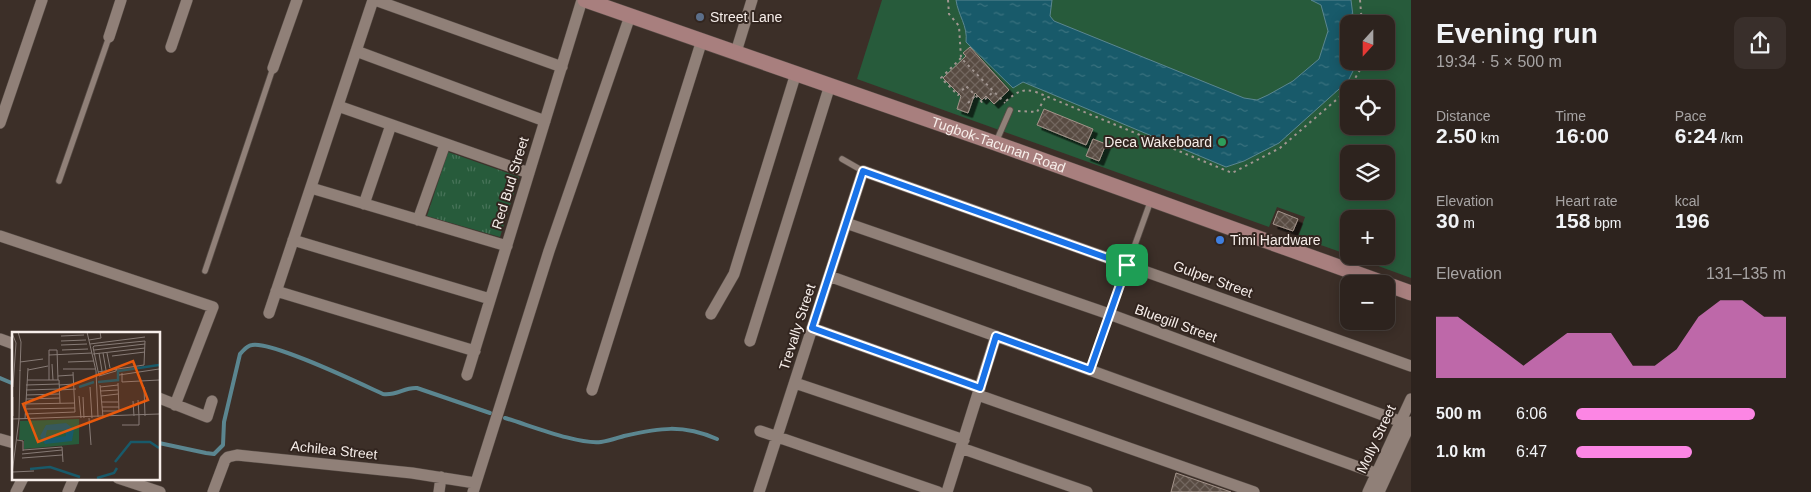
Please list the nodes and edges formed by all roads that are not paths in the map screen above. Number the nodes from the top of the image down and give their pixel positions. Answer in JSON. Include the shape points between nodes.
{"nodes":[{"id":1,"x":42,"y":0,"type":"edge"},
{"id":2,"x":121,"y":0,"type":"edge"},
{"id":3,"x":187,"y":0,"type":"edge"},
{"id":4,"x":297,"y":0,"type":"edge"},
{"id":5,"x":374,"y":0,"type":"edge"},
{"id":6,"x":583,"y":0,"type":"edge"},
{"id":7,"x":752,"y":0,"type":"edge"},
{"id":8,"x":630,"y":16,"type":"junction"},
{"id":9,"x":109,"y":37,"type":"joint"},
{"id":10,"x":702,"y":40,"type":"junction"},
{"id":11,"x":171,"y":47,"type":"dead end"},
{"id":12,"x":356,"y":51,"type":"junction"},
{"id":13,"x":736,"y":52,"type":"junction"},
{"id":14,"x":562,"y":67,"type":"junction"},
{"id":15,"x":273,"y":68,"type":"joint"},
{"id":16,"x":796,"y":74,"type":"junction"},
{"id":17,"x":830,"y":85,"type":"junction"},
{"id":18,"x":338,"y":106,"type":"junction"},
{"id":19,"x":1010,"y":110,"type":"road end"},
{"id":20,"x":545,"y":121,"type":"junction"},
{"id":21,"x":0,"y":123,"type":"edge"},
{"id":22,"x":391,"y":125,"type":"junction"},
{"id":23,"x":444,"y":144,"type":"junction"},
{"id":24,"x":995,"y":144,"type":"junction"},
{"id":25,"x":842,"y":159,"type":"dead end"},
{"id":26,"x":863,"y":171,"type":"junction"},
{"id":27,"x":529,"y":173,"type":"junction"},
{"id":28,"x":59,"y":181,"type":"dead end"},
{"id":29,"x":311,"y":188,"type":"junction"},
{"id":30,"x":1152,"y":199,"type":"junction"},
{"id":31,"x":364,"y":204,"type":"junction"},
{"id":32,"x":418,"y":220,"type":"junction"},
{"id":33,"x":846,"y":223,"type":"junction"},
{"id":34,"x":0,"y":236,"type":"edge"},
{"id":35,"x":293,"y":240,"type":"junction"},
{"id":36,"x":507,"y":246,"type":"junction"},
{"id":37,"x":1127,"y":265,"type":"junction"},
{"id":38,"x":205,"y":271,"type":"dead end"},
{"id":39,"x":829,"y":276,"type":"junction"},
{"id":40,"x":276,"y":291,"type":"junction"},
{"id":41,"x":1411,"y":293,"type":"edge"},
{"id":42,"x":490,"y":299,"type":"junction"},
{"id":43,"x":269,"y":313,"type":"dead end"},
{"id":44,"x":712,"y":314,"type":"dead end"},
{"id":45,"x":1109,"y":314,"type":"junction"},
{"id":46,"x":812,"y":328,"type":"junction"},
{"id":47,"x":996,"y":336,"type":"junction"},
{"id":48,"x":750,"y":341,"type":"dead end"},
{"id":49,"x":475,"y":351,"type":"junction"},
{"id":50,"x":1411,"y":366,"type":"edge"},
{"id":51,"x":1090,"y":370,"type":"junction"},
{"id":52,"x":467,"y":375,"type":"dead end"},
{"id":53,"x":795,"y":382,"type":"junction"},
{"id":54,"x":592,"y":390,"type":"dead end"},
{"id":55,"x":979,"y":392,"type":"junction"},
{"id":56,"x":160,"y":398,"type":"edge"},
{"id":57,"x":1411,"y":399,"type":"edge"},
{"id":58,"x":212,"y":401,"type":"dead end"},
{"id":59,"x":175,"y":405,"type":"junction"},
{"id":60,"x":1407,"y":423,"type":"edge"},
{"id":61,"x":760,"y":431,"type":"dead end"},
{"id":62,"x":777,"y":437,"type":"junction"},
{"id":63,"x":962,"y":444,"type":"junction"},
{"id":64,"x":1381,"y":474,"type":"junction"},
{"id":65,"x":441,"y":477,"type":"junction"},
{"id":66,"x":21,"y":480,"type":"edge"},
{"id":67,"x":73,"y":480,"type":"edge"},
{"id":68,"x":125,"y":480,"type":"edge"},
{"id":69,"x":474,"y":488,"type":"edge"},
{"id":70,"x":763,"y":491,"type":"edge"},
{"id":71,"x":16,"y":492,"type":"edge"},
{"id":72,"x":68,"y":492,"type":"edge"},
{"id":73,"x":160,"y":492,"type":"edge"},
{"id":74,"x":213,"y":492,"type":"edge"},
{"id":75,"x":439,"y":492,"type":"edge"},
{"id":76,"x":938,"y":492,"type":"edge"},
{"id":77,"x":947,"y":492,"type":"edge"},
{"id":78,"x":1087,"y":492,"type":"edge"},
{"id":79,"x":1254,"y":492,"type":"edge"},
{"id":80,"x":1368,"y":492,"type":"edge"},
{"id":81,"x":1379,"y":492,"type":"edge"}],
"edges":[{"from":1,"to":21,"type":"street"},
{"from":2,"to":9,"type":"street"},
{"from":3,"to":11,"type":"street"},
{"from":4,"to":15,"type":"street"},
{"from":5,"to":12,"type":"street"},
{"from":5,"to":14,"type":"street"},
{"from":6,"to":8,"type":"street","name":"Tugbok-Tacunan Road"},
{"from":6,"to":14,"type":"street","name":"Red Bud Street"},
{"from":7,"to":13,"type":"street"},
{"from":8,"to":10,"type":"street","name":"Tugbok-Tacunan Road"},
{"from":8,"to":69,"type":"street","via":[[549,251]]},
{"from":9,"to":28,"type":"lane"},
{"from":10,"to":13,"type":"street","name":"Tugbok-Tacunan Road"},
{"from":10,"to":54,"type":"street"},
{"from":12,"to":18,"type":"street"},
{"from":12,"to":20,"type":"street"},
{"from":13,"to":16,"type":"street","name":"Tugbok-Tacunan Road"},
{"from":14,"to":20,"type":"street","name":"Red Bud Street"},
{"from":15,"to":38,"type":"lane"},
{"from":16,"to":17,"type":"street","name":"Tugbok-Tacunan Road"},
{"from":16,"to":44,"type":"street","via":[[734,274]]},
{"from":17,"to":24,"type":"street","name":"Tugbok-Tacunan Road"},
{"from":17,"to":48,"type":"street"},
{"from":18,"to":22,"type":"street"},
{"from":18,"to":29,"type":"street"},
{"from":19,"to":24,"type":"lane"},
{"from":20,"to":27,"type":"street","name":"Red Bud Street"},
{"from":22,"to":23,"type":"street"},
{"from":22,"to":31,"type":"street"},
{"from":23,"to":27,"type":"street"},
{"from":23,"to":32,"type":"street"},
{"from":24,"to":30,"type":"street","name":"Tugbok-Tacunan Road"},
{"from":25,"to":26,"type":"lane"},
{"from":26,"to":33,"type":"street","name":"Trevally Street"},
{"from":26,"to":37,"type":"street","name":"Gulper Street"},
{"from":27,"to":36,"type":"street","name":"Red Bud Street"},
{"from":29,"to":31,"type":"street"},
{"from":29,"to":35,"type":"street"},
{"from":30,"to":37,"type":"lane"},
{"from":30,"to":41,"type":"street","name":"Tugbok-Tacunan Road"},
{"from":31,"to":32,"type":"street"},
{"from":32,"to":36,"type":"street"},
{"from":33,"to":39,"type":"street","name":"Trevally Street"},
{"from":33,"to":45,"type":"street","name":"Bluegill Street"},
{"from":34,"to":59,"type":"street","via":[[212,307]]},
{"from":35,"to":40,"type":"street"},
{"from":35,"to":42,"type":"street"},
{"from":36,"to":42,"type":"street","name":"Red Bud Street"},
{"from":37,"to":45,"type":"lane"},
{"from":37,"to":50,"type":"street","name":"Gulper Street"},
{"from":39,"to":46,"type":"street","name":"Trevally Street"},
{"from":39,"to":47,"type":"street"},
{"from":40,"to":43,"type":"street"},
{"from":40,"to":49,"type":"street"},
{"from":42,"to":49,"type":"street","name":"Red Bud Street"},
{"from":45,"to":51,"type":"lane"},
{"from":45,"to":60,"type":"street","name":"Bluegill Street"},
{"from":46,"to":53,"type":"street","name":"Trevally Street"},
{"from":46,"to":55,"type":"street"},
{"from":47,"to":51,"type":"street"},
{"from":47,"to":55,"type":"street"},
{"from":49,"to":52,"type":"street","name":"Red Bud Street"},
{"from":51,"to":64,"type":"street"},
{"from":53,"to":62,"type":"street","name":"Trevally Street"},
{"from":53,"to":63,"type":"street"},
{"from":55,"to":63,"type":"street"},
{"from":55,"to":79,"type":"street"},
{"from":56,"to":59,"type":"street"},
{"from":57,"to":60,"type":"street","name":"Molly Street"},
{"from":58,"to":59,"type":"street","via":[[207,416]]},
{"from":60,"to":64,"type":"street","name":"Molly Street"},
{"from":61,"to":62,"type":"street"},
{"from":62,"to":70,"type":"street","name":"Trevally Street"},
{"from":62,"to":76,"type":"street"},
{"from":63,"to":77,"type":"street"},
{"from":63,"to":78,"type":"street"},
{"from":64,"to":80,"type":"street","name":"Molly Street"},
{"from":64,"to":81,"type":"street","name":"Molly Street"},
{"from":65,"to":69,"type":"street","name":"Achilea Street"},
{"from":65,"to":74,"type":"street","name":"Achilea Street","via":[[232,456],[225,460]]},
{"from":65,"to":75,"type":"street"},
{"from":66,"to":71,"type":"street"},
{"from":67,"to":72,"type":"street"},
{"from":68,"to":73,"type":"street"}]}
